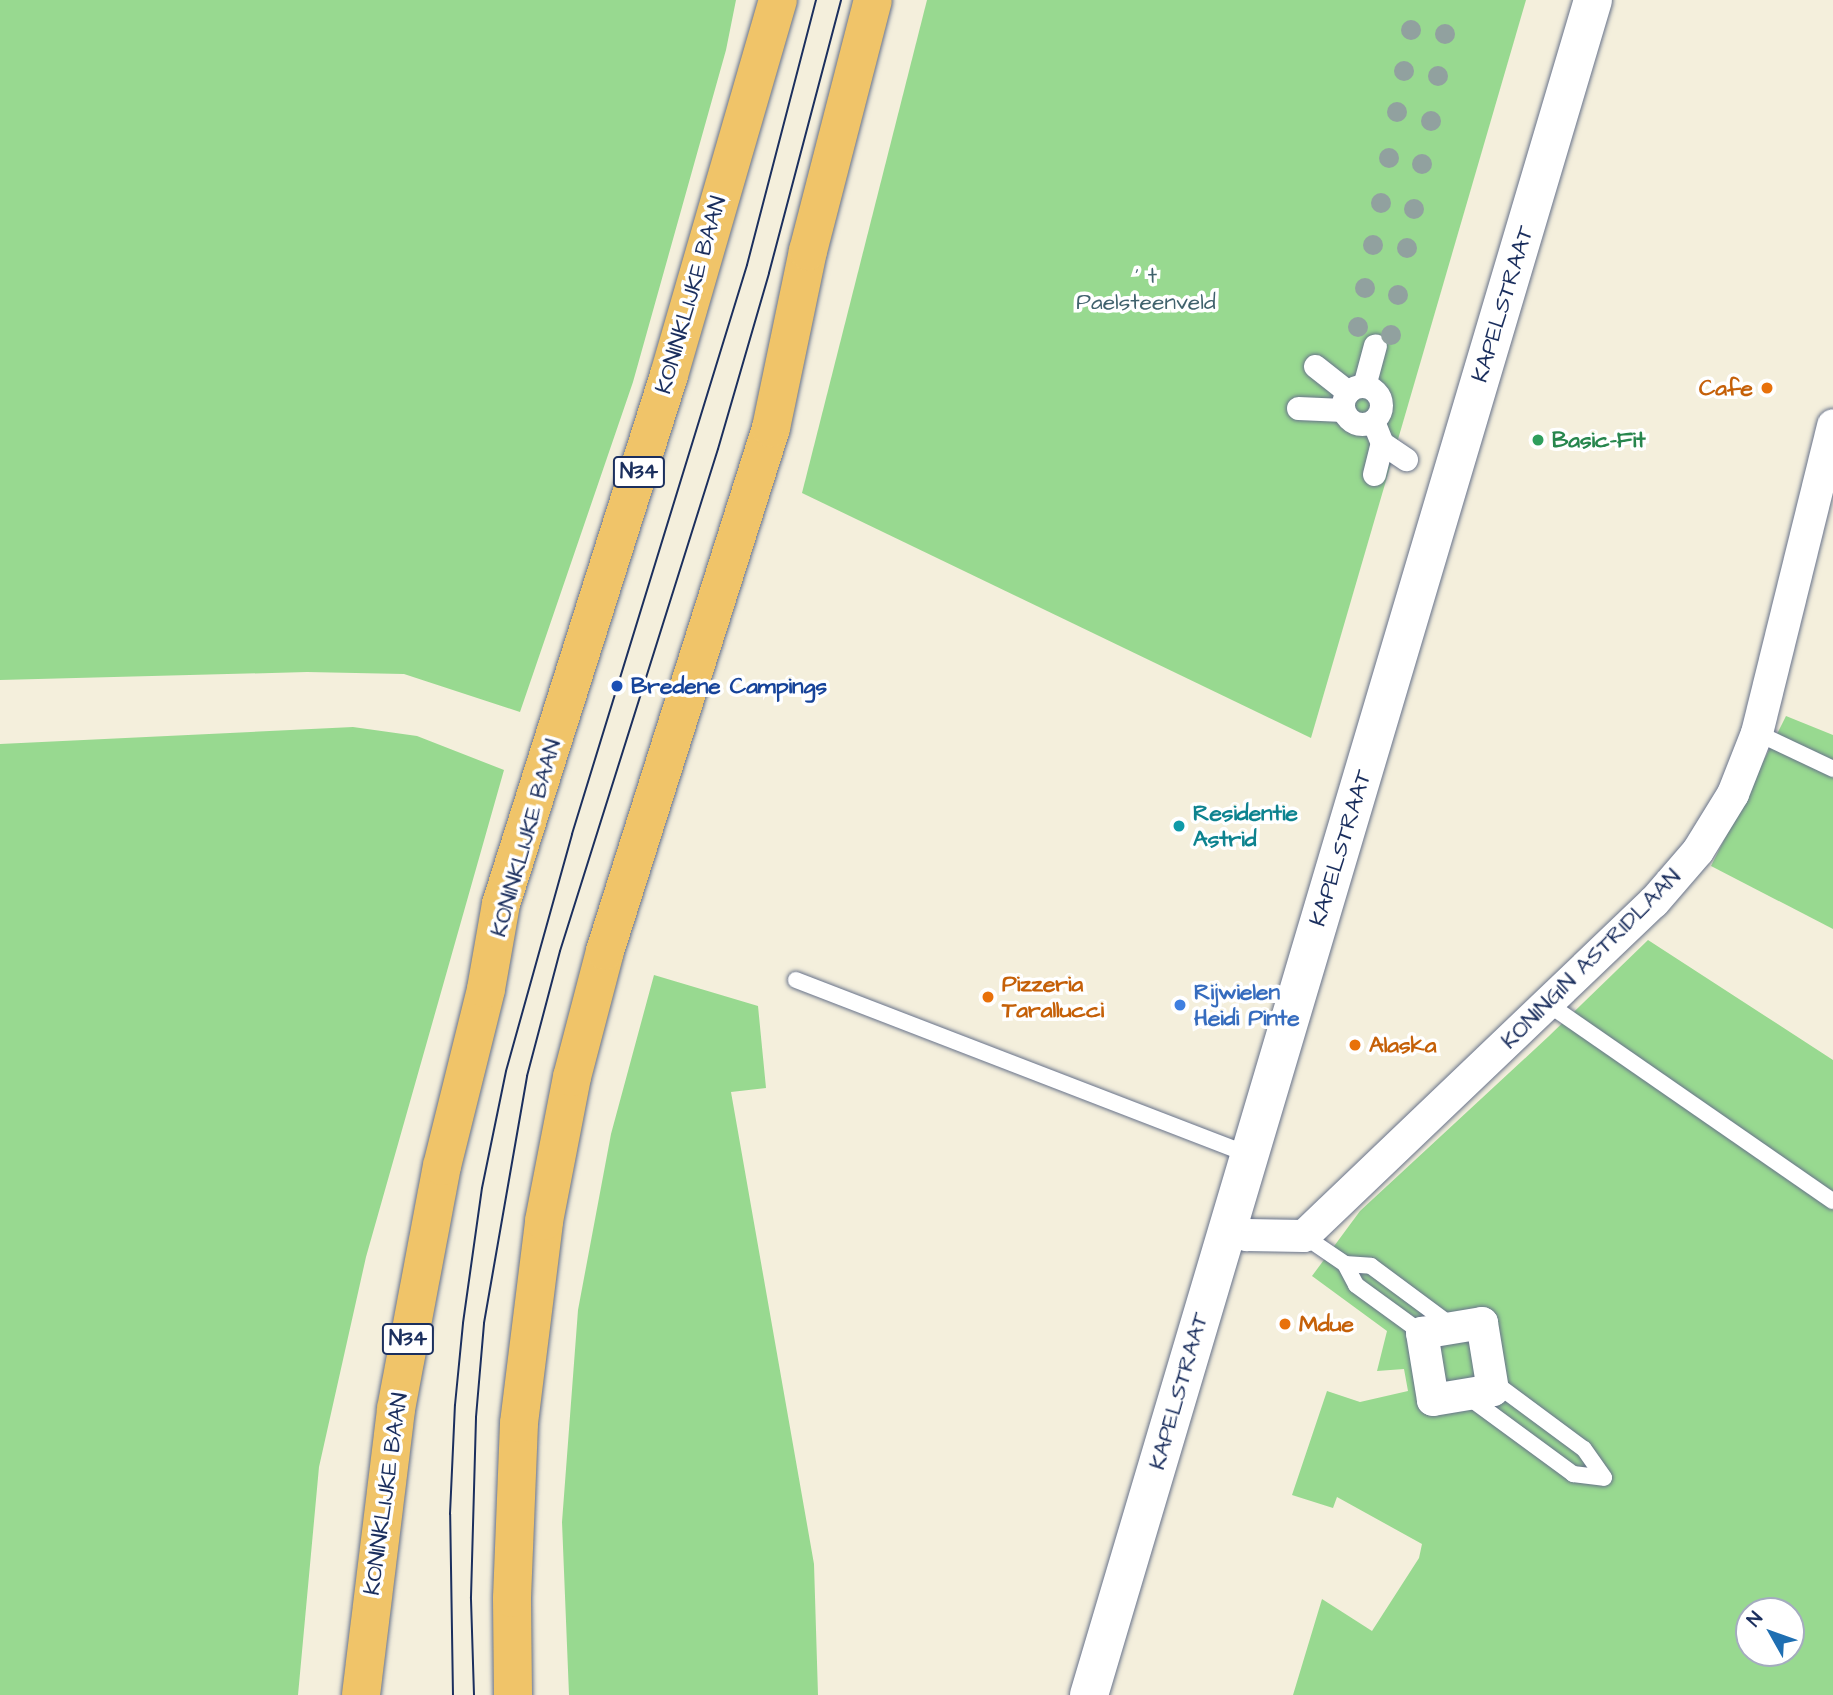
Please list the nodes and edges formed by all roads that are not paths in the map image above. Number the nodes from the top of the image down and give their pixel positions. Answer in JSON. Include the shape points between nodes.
{"nodes":[{"id":1,"x":778,"y":0,"type":"edge"},
{"id":2,"x":873,"y":0,"type":"edge"},
{"id":3,"x":1593,"y":0,"type":"edge"},
{"id":4,"x":1375,"y":345,"type":"dead end"},
{"id":5,"x":1315,"y":366,"type":"dead end"},
{"id":6,"x":1352,"y":396,"type":"junction"},
{"id":7,"x":1298,"y":408,"type":"dead end"},
{"id":8,"x":1373,"y":421,"type":"junction"},
{"id":9,"x":1833,"y":425,"type":"edge"},
{"id":10,"x":1382,"y":443,"type":"junction"},
{"id":11,"x":1406,"y":459,"type":"dead end"},
{"id":12,"x":1374,"y":474,"type":"dead end"},
{"id":13,"x":1757,"y":733,"type":"junction"},
{"id":14,"x":1833,"y":769,"type":"edge"},
{"id":15,"x":796,"y":980,"type":"dead end"},
{"id":16,"x":1548,"y":1004,"type":"junction"},
{"id":17,"x":1249,"y":1155,"type":"junction"},
{"id":18,"x":1833,"y":1201,"type":"edge"},
{"id":19,"x":1228,"y":1229,"type":"junction"},
{"id":20,"x":1304,"y":1236,"type":"junction"},
{"id":21,"x":1345,"y":1264,"type":"junction"},
{"id":22,"x":1455,"y":1328,"type":"junction"},
{"id":23,"x":1422,"y":1333,"type":"junction"},
{"id":24,"x":1478,"y":1388,"type":"junction"},
{"id":25,"x":361,"y":1695,"type":"edge"},
{"id":26,"x":513,"y":1695,"type":"edge"},
{"id":27,"x":1089,"y":1695,"type":"edge"}],
"edges":[{"from":1,"to":25,"type":"main road","name":"KONINKLIJKE BAAN","number":"N34","via":[[669,374],[501,904],[486,989],[442,1166],[401,1382]]},
{"from":2,"to":26,"type":"main road","via":[[808,251],[771,428],[605,951],[569,1091],[544,1221],[519,1423]]},
{"from":3,"to":17,"type":"street","name":"KAPELSTRAAT"},
{"from":4,"to":6,"type":"street"},
{"from":5,"to":6,"type":"street"},
{"from":6,"to":7,"type":"street"},
{"from":6,"to":8,"type":"street","via":[[1355,423]]},
{"from":6,"to":8,"type":"street","via":[[1373,390],[1381,405]]},
{"from":8,"to":10,"type":"street"},
{"from":9,"to":13,"type":"street","name":"KONINGIN ASTRIDLAAN"},
{"from":10,"to":11,"type":"street"},
{"from":10,"to":12,"type":"street"},
{"from":13,"to":14,"type":"lane"},
{"from":13,"to":16,"type":"street","name":"KONINGIN ASTRIDLAAN","via":[[1733,794],[1698,851],[1654,902]]},
{"from":15,"to":17,"type":"lane"},
{"from":16,"to":18,"type":"lane"},
{"from":16,"to":20,"type":"street","name":"KONINGIN ASTRIDLAAN"},
{"from":17,"to":19,"type":"street","name":"KAPELSTRAAT"},
{"from":19,"to":20,"type":"street","via":[[1247,1235]]},
{"from":19,"to":27,"type":"street","name":"KAPELSTRAAT"},
{"from":20,"to":21,"type":"lane"},
{"from":21,"to":22,"type":"lane","via":[[1371,1266]]},
{"from":21,"to":23,"type":"lane","via":[[1356,1285]]},
{"from":22,"to":23,"type":"street"},
{"from":22,"to":24,"type":"street","via":[[1482,1324]]},
{"from":23,"to":24,"type":"street","via":[[1433,1400]]},
{"from":24,"to":24,"type":"lane","via":[[1573,1474],[1604,1478],[1584,1449]]}]}
